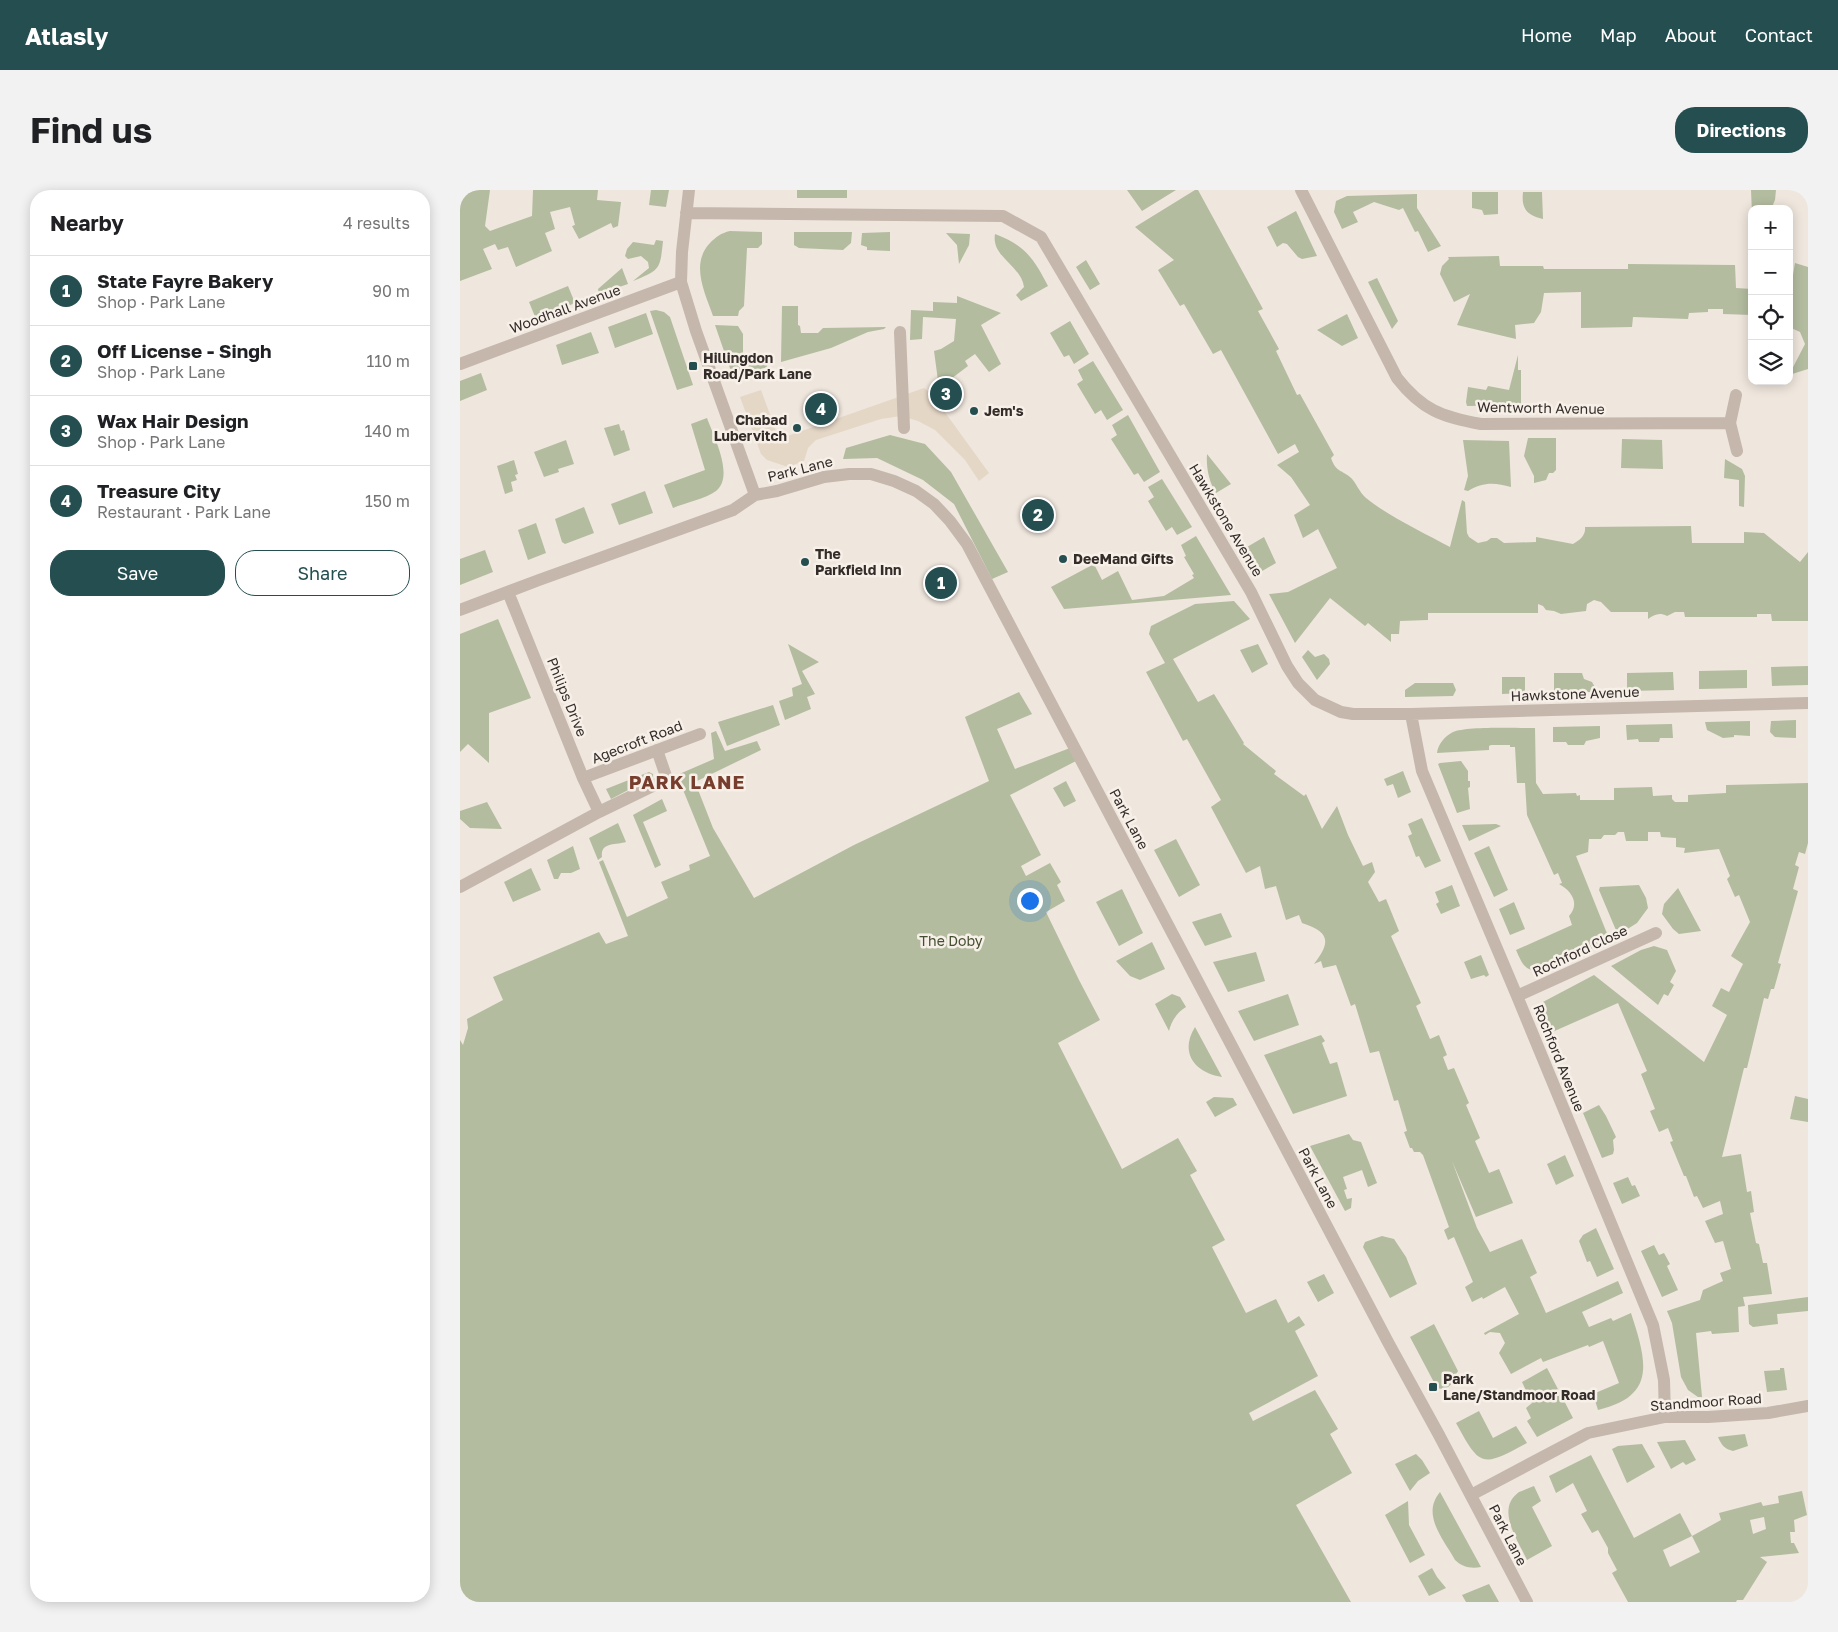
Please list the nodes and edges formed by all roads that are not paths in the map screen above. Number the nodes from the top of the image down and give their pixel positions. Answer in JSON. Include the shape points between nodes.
{"nodes":[{"id":1,"x":689,"y":190,"type":"edge"},
{"id":2,"x":1302,"y":190,"type":"edge"},
{"id":3,"x":686,"y":213,"type":"junction"},
{"id":4,"x":681,"y":282,"type":"junction"},
{"id":5,"x":900,"y":332,"type":"dead end"},
{"id":6,"x":460,"y":364,"type":"edge"},
{"id":7,"x":1736,"y":395,"type":"dead end"},
{"id":8,"x":1730,"y":423,"type":"junction"},
{"id":9,"x":904,"y":428,"type":"dead end"},
{"id":10,"x":1737,"y":451,"type":"dead end"},
{"id":11,"x":755,"y":495,"type":"junction"},
{"id":12,"x":508,"y":592,"type":"junction"},
{"id":13,"x":460,"y":610,"type":"edge"},
{"id":14,"x":1808,"y":702,"type":"edge"},
{"id":15,"x":1411,"y":714,"type":"junction"},
{"id":16,"x":700,"y":734,"type":"dead end"},
{"id":17,"x":657,"y":750,"type":"junction"},
{"id":18,"x":583,"y":778,"type":"junction"},
{"id":19,"x":599,"y":812,"type":"junction"},
{"id":20,"x":460,"y":888,"type":"edge"},
{"id":21,"x":1656,"y":933,"type":"dead end"},
{"id":22,"x":1517,"y":996,"type":"junction"},
{"id":23,"x":1808,"y":1406,"type":"edge"},
{"id":24,"x":1665,"y":1417,"type":"junction"},
{"id":25,"x":1471,"y":1495,"type":"junction"},
{"id":26,"x":1526,"y":1602,"type":"edge"}],
"edges":[{"from":1,"to":3,"type":"street"},
{"from":2,"to":8,"type":"street","name":"Wentworth Avenue","via":[[1397,378],[1412,395],[1444,416],[1481,424]]},
{"from":3,"to":4,"type":"street"},
{"from":3,"to":15,"type":"street","name":"Hawkstone Avenue","via":[[1003,216],[1041,237],[1251,592],[1298,683],[1315,700],[1341,712]]},
{"from":4,"to":6,"type":"street","name":"Woodhall Avenue"},
{"from":4,"to":11,"type":"street"},
{"from":5,"to":9,"type":"street"},
{"from":7,"to":8,"type":"street"},
{"from":8,"to":10,"type":"street"},
{"from":11,"to":12,"type":"street","name":"Park Lane","via":[[733,510]]},
{"from":11,"to":25,"type":"street","name":"Park Lane","via":[[824,477],[871,474],[916,491],[934,504],[956,528]]},
{"from":12,"to":13,"type":"street","name":"Park Lane"},
{"from":12,"to":18,"type":"street","name":"Philips Drive"},
{"from":14,"to":15,"type":"street","name":"Hawkstone Avenue"},
{"from":15,"to":22,"type":"street","name":"Rochford Avenue","via":[[1422,771]]},
{"from":16,"to":17,"type":"street","name":"Agecroft Road"},
{"from":17,"to":18,"type":"street","name":"Agecroft Road"},
{"from":17,"to":19,"type":"street","via":[[667,779]]},
{"from":18,"to":19,"type":"street","name":"Philips Drive"},
{"from":19,"to":20,"type":"street"},
{"from":21,"to":22,"type":"street","name":"Rochford Close"},
{"from":22,"to":24,"type":"street","name":"Rochford Avenue","via":[[1653,1325],[1664,1380]]},
{"from":23,"to":24,"type":"street","name":"Standmoor Road","via":[[1768,1413]]},
{"from":24,"to":25,"type":"street","name":"Standmoor Road","via":[[1588,1433]]},
{"from":25,"to":26,"type":"street","name":"Park Lane"}]}
